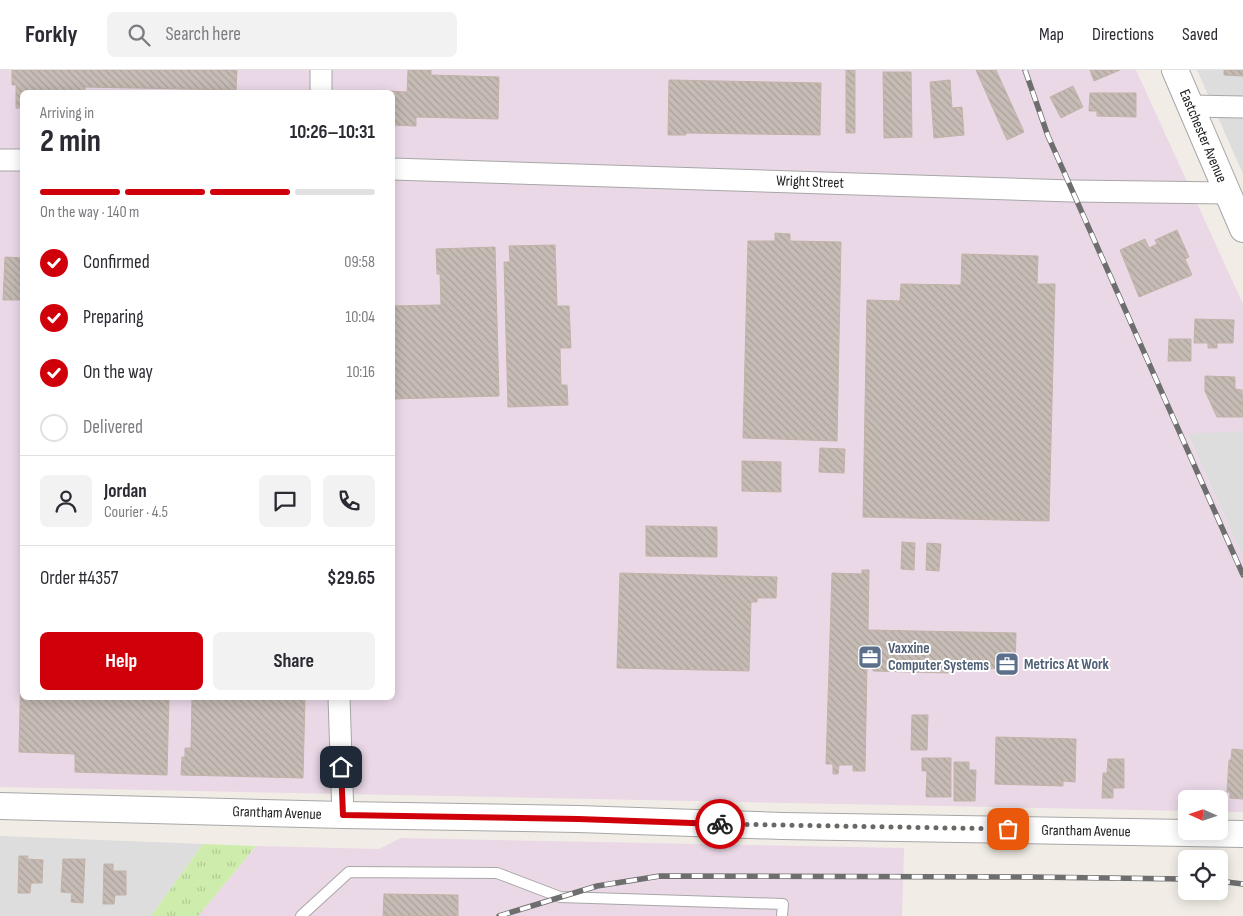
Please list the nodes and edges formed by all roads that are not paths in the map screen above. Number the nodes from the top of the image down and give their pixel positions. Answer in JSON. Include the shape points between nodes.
{"nodes":[{"id":1,"x":321,"y":70,"type":"edge"},
{"id":2,"x":1175,"y":70,"type":"edge"},
{"id":3,"x":321,"y":90,"type":"edge"},
{"id":4,"x":1191,"y":106,"type":"junction"},
{"id":5,"x":1243,"y":107,"type":"edge"},
{"id":6,"x":0,"y":160,"type":"edge"},
{"id":7,"x":20,"y":160,"type":"edge"},
{"id":8,"x":395,"y":169,"type":"edge"},
{"id":9,"x":1227,"y":193,"type":"junction"},
{"id":10,"x":1243,"y":229,"type":"edge"},
{"id":11,"x":339,"y":700,"type":"edge"},
{"id":12,"x":0,"y":806,"type":"edge"},
{"id":13,"x":343,"y":815,"type":"junction"},
{"id":14,"x":1243,"y":834,"type":"edge"},
{"id":15,"x":301,"y":916,"type":"edge"},
{"id":16,"x":782,"y":916,"type":"edge"}],
"edges":[{"from":1,"to":3,"type":"street"},
{"from":2,"to":4,"type":"street","name":"Eastchester Avenue"},
{"from":4,"to":5,"type":"street"},
{"from":4,"to":9,"type":"street","name":"Eastchester Avenue"},
{"from":6,"to":7,"type":"street"},
{"from":8,"to":9,"type":"street","name":"Wright Street"},
{"from":9,"to":10,"type":"street","name":"Eastchester Avenue"},
{"from":11,"to":13,"type":"street"},
{"from":12,"to":13,"type":"street","name":"Grantham Avenue"},
{"from":13,"to":14,"type":"street","name":"Grantham Avenue"},
{"from":15,"to":16,"type":"lane","via":[[349,872],[497,873],[560,897],[783,904]]}]}
